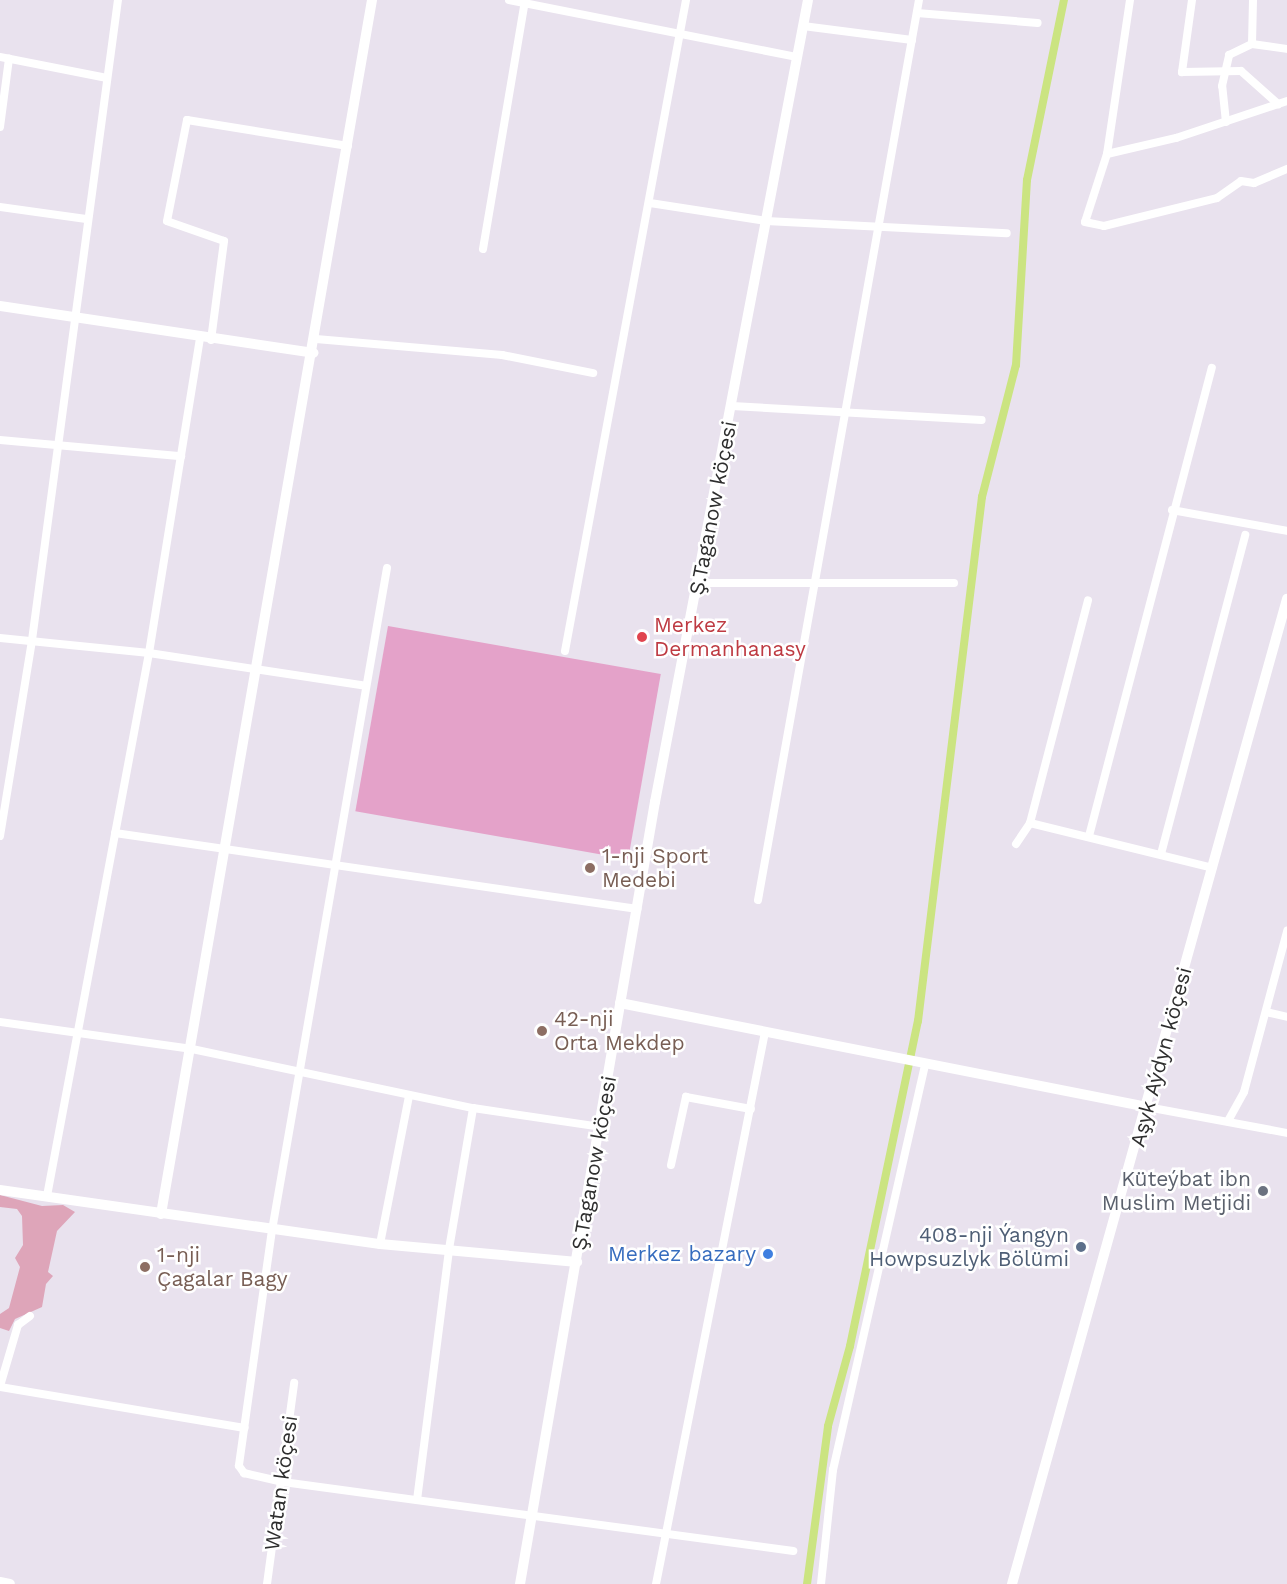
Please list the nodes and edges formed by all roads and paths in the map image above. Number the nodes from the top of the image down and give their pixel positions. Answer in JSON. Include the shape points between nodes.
{"nodes":[{"id":1,"x":118,"y":0,"type":"edge"},
{"id":2,"x":372,"y":0,"type":"edge"},
{"id":3,"x":509,"y":0,"type":"edge"},
{"id":4,"x":686,"y":0,"type":"edge"},
{"id":5,"x":808,"y":0,"type":"edge"},
{"id":6,"x":919,"y":0,"type":"edge"},
{"id":7,"x":1130,"y":0,"type":"edge"},
{"id":8,"x":1192,"y":0,"type":"edge"},
{"id":9,"x":1253,"y":0,"type":"edge"},
{"id":10,"x":525,"y":1,"type":"edge"},
{"id":11,"x":917,"y":13,"type":"junction"},
{"id":12,"x":1038,"y":22,"type":"dead end"},
{"id":13,"x":803,"y":26,"type":"junction"},
{"id":14,"x":679,"y":32,"type":"junction"},
{"id":15,"x":912,"y":40,"type":"junction"},
{"id":16,"x":1252,"y":44,"type":"junction"},
{"id":17,"x":1287,"y":49,"type":"edge"},
{"id":18,"x":797,"y":57,"type":"junction"},
{"id":19,"x":4,"y":58,"type":"edge"},
{"id":20,"x":1224,"y":70,"type":"junction"},
{"id":21,"x":107,"y":78,"type":"junction"},
{"id":22,"x":1287,"y":101,"type":"edge"},
{"id":23,"x":1278,"y":104,"type":"junction"},
{"id":24,"x":1226,"y":122,"type":"junction"},
{"id":25,"x":0,"y":127,"type":"edge"},
{"id":26,"x":348,"y":146,"type":"junction"},
{"id":27,"x":1107,"y":154,"type":"junction"},
{"id":28,"x":1287,"y":169,"type":"edge"},
{"id":29,"x":650,"y":203,"type":"junction"},
{"id":30,"x":0,"y":207,"type":"edge"},
{"id":31,"x":86,"y":219,"type":"junction"},
{"id":32,"x":766,"y":221,"type":"junction"},
{"id":33,"x":880,"y":227,"type":"junction"},
{"id":34,"x":1007,"y":233,"type":"dead end"},
{"id":35,"x":483,"y":249,"type":"dead end"},
{"id":36,"x":0,"y":306,"type":"edge"},
{"id":37,"x":72,"y":317,"type":"junction"},
{"id":38,"x":206,"y":339,"type":"junction"},
{"id":39,"x":316,"y":339,"type":"junction"},
{"id":40,"x":314,"y":353,"type":"junction"},
{"id":41,"x":1212,"y":368,"type":"dead end"},
{"id":42,"x":593,"y":373,"type":"dead end"},
{"id":43,"x":732,"y":406,"type":"junction"},
{"id":44,"x":846,"y":413,"type":"junction"},
{"id":45,"x":982,"y":420,"type":"dead end"},
{"id":46,"x":0,"y":440,"type":"edge"},
{"id":47,"x":55,"y":446,"type":"junction"},
{"id":48,"x":181,"y":456,"type":"junction"},
{"id":49,"x":1173,"y":510,"type":"junction"},
{"id":50,"x":1287,"y":531,"type":"edge"},
{"id":51,"x":1245,"y":536,"type":"dead end"},
{"id":52,"x":387,"y":568,"type":"dead end"},
{"id":53,"x":814,"y":581,"type":"junction"},
{"id":54,"x":698,"y":583,"type":"junction"},
{"id":55,"x":954,"y":583,"type":"dead end"},
{"id":56,"x":1287,"y":599,"type":"edge"},
{"id":57,"x":1088,"y":600,"type":"dead end"},
{"id":58,"x":0,"y":638,"type":"edge"},
{"id":59,"x":32,"y":640,"type":"junction"},
{"id":60,"x":565,"y":651,"type":"dead end"},
{"id":61,"x":149,"y":653,"type":"junction"},
{"id":62,"x":259,"y":669,"type":"junction"},
{"id":63,"x":366,"y":686,"type":"junction"},
{"id":64,"x":2,"y":811,"type":"edge"},
{"id":65,"x":1030,"y":824,"type":"junction"},
{"id":66,"x":115,"y":833,"type":"junction"},
{"id":67,"x":0,"y":836,"type":"edge"},
{"id":68,"x":1089,"y":836,"type":"junction"},
{"id":69,"x":1016,"y":844,"type":"dead end"},
{"id":70,"x":227,"y":852,"type":"junction"},
{"id":71,"x":1161,"y":854,"type":"junction"},
{"id":72,"x":337,"y":867,"type":"junction"},
{"id":73,"x":1213,"y":868,"type":"junction"},
{"id":74,"x":758,"y":900,"type":"dead end"},
{"id":75,"x":637,"y":909,"type":"junction"},
{"id":76,"x":1287,"y":931,"type":"edge"},
{"id":77,"x":620,"y":1003,"type":"junction"},
{"id":78,"x":1266,"y":1012,"type":"junction"},
{"id":79,"x":1287,"y":1017,"type":"edge"},
{"id":80,"x":0,"y":1022,"type":"edge"},
{"id":81,"x":79,"y":1032,"type":"junction"},
{"id":82,"x":765,"y":1032,"type":"junction"},
{"id":83,"x":192,"y":1049,"type":"junction"},
{"id":84,"x":924,"y":1065,"type":"junction"},
{"id":85,"x":301,"y":1071,"type":"junction"},
{"id":86,"x":408,"y":1096,"type":"junction"},
{"id":87,"x":1147,"y":1107,"type":"junction"},
{"id":88,"x":473,"y":1108,"type":"junction"},
{"id":89,"x":751,"y":1109,"type":"junction"},
{"id":90,"x":1228,"y":1121,"type":"junction"},
{"id":91,"x":601,"y":1127,"type":"junction"},
{"id":92,"x":1287,"y":1133,"type":"edge"},
{"id":93,"x":671,"y":1165,"type":"dead end"},
{"id":94,"x":0,"y":1190,"type":"edge"},
{"id":95,"x":47,"y":1196,"type":"junction"},
{"id":96,"x":161,"y":1214,"type":"junction"},
{"id":97,"x":272,"y":1230,"type":"junction"},
{"id":98,"x":380,"y":1244,"type":"junction"},
{"id":99,"x":449,"y":1249,"type":"junction"},
{"id":100,"x":577,"y":1262,"type":"junction"},
{"id":101,"x":30,"y":1316,"type":"dead end"},
{"id":102,"x":294,"y":1383,"type":"dead end"},
{"id":103,"x":0,"y":1387,"type":"edge"},
{"id":104,"x":245,"y":1428,"type":"junction"},
{"id":105,"x":284,"y":1482,"type":"junction"},
{"id":106,"x":417,"y":1500,"type":"junction"},
{"id":107,"x":530,"y":1517,"type":"junction"},
{"id":108,"x":665,"y":1534,"type":"junction"},
{"id":109,"x":793,"y":1551,"type":"dead end"},
{"id":110,"x":0,"y":1582,"type":"edge"},
{"id":111,"x":10,"y":1584,"type":"edge"},
{"id":112,"x":267,"y":1584,"type":"edge"},
{"id":113,"x":520,"y":1584,"type":"edge"},
{"id":114,"x":656,"y":1584,"type":"edge"},
{"id":115,"x":821,"y":1584,"type":"edge"},
{"id":116,"x":1012,"y":1584,"type":"edge"}],
"edges":[{"from":1,"to":21,"type":"street"},
{"from":2,"to":26,"type":"street"},
{"from":3,"to":10,"type":"street"},
{"from":4,"to":14,"type":"street"},
{"from":5,"to":13,"type":"street","name":"Ş.Taganow köçesi"},
{"from":6,"to":11,"type":"street"},
{"from":7,"to":27,"type":"street"},
{"from":8,"to":20,"type":"street","via":[[1182,72]]},
{"from":9,"to":16,"type":"street"},
{"from":10,"to":14,"type":"street"},
{"from":10,"to":35,"type":"street"},
{"from":11,"to":12,"type":"street"},
{"from":11,"to":15,"type":"street"},
{"from":13,"to":15,"type":"street"},
{"from":13,"to":18,"type":"street","name":"Ş.Taganow köçesi"},
{"from":14,"to":18,"type":"street"},
{"from":14,"to":29,"type":"street"},
{"from":15,"to":33,"type":"street"},
{"from":16,"to":17,"type":"street"},
{"from":16,"to":20,"type":"street","via":[[1229,55]]},
{"from":18,"to":32,"type":"street","name":"Ş.Taganow köçesi"},
{"from":19,"to":21,"type":"street"},
{"from":19,"to":25,"type":"street"},
{"from":20,"to":23,"type":"street","via":[[1252,76]]},
{"from":20,"to":24,"type":"street"},
{"from":21,"to":31,"type":"street"},
{"from":22,"to":23,"type":"street"},
{"from":23,"to":24,"type":"street"},
{"from":24,"to":27,"type":"street"},
{"from":26,"to":38,"type":"street","via":[[188,120],[167,221],[171,227],[224,241]]},
{"from":26,"to":39,"type":"street"},
{"from":27,"to":28,"type":"street","via":[[1084,218],[1090,226],[1217,198],[1241,181],[1254,183]]},
{"from":29,"to":32,"type":"street"},
{"from":29,"to":60,"type":"street"},
{"from":30,"to":31,"type":"street"},
{"from":31,"to":37,"type":"street"},
{"from":32,"to":33,"type":"street"},
{"from":32,"to":43,"type":"street","name":"Ş.Taganow köçesi"},
{"from":33,"to":34,"type":"street"},
{"from":33,"to":44,"type":"street"},
{"from":36,"to":37,"type":"street"},
{"from":37,"to":38,"type":"street"},
{"from":37,"to":47,"type":"street"},
{"from":38,"to":40,"type":"street"},
{"from":38,"to":48,"type":"street"},
{"from":39,"to":40,"type":"street"},
{"from":39,"to":42,"type":"street","via":[[502,355]]},
{"from":40,"to":62,"type":"street"},
{"from":41,"to":49,"type":"street"},
{"from":43,"to":44,"type":"street"},
{"from":43,"to":54,"type":"street","name":"Ş.Taganow köçesi"},
{"from":44,"to":45,"type":"street"},
{"from":44,"to":53,"type":"street"},
{"from":46,"to":47,"type":"street"},
{"from":47,"to":48,"type":"street"},
{"from":47,"to":59,"type":"street"},
{"from":48,"to":61,"type":"street"},
{"from":49,"to":50,"type":"street"},
{"from":49,"to":68,"type":"street"},
{"from":51,"to":71,"type":"street"},
{"from":52,"to":63,"type":"street"},
{"from":53,"to":54,"type":"street"},
{"from":53,"to":55,"type":"street"},
{"from":53,"to":74,"type":"street"},
{"from":54,"to":75,"type":"street","name":"Ş.Taganow köçesi"},
{"from":56,"to":73,"type":"street","name":"Aşyk Aýdyn köçesi"},
{"from":57,"to":65,"type":"street"},
{"from":58,"to":59,"type":"street"},
{"from":59,"to":61,"type":"street"},
{"from":59,"to":64,"type":"street"},
{"from":61,"to":62,"type":"street"},
{"from":61,"to":66,"type":"street"},
{"from":62,"to":63,"type":"street"},
{"from":62,"to":70,"type":"street"},
{"from":63,"to":72,"type":"street"},
{"from":64,"to":67,"type":"street"},
{"from":65,"to":68,"type":"street"},
{"from":65,"to":69,"type":"street"},
{"from":66,"to":70,"type":"street"},
{"from":66,"to":81,"type":"street"},
{"from":68,"to":71,"type":"street"},
{"from":70,"to":72,"type":"street"},
{"from":70,"to":83,"type":"street"},
{"from":71,"to":73,"type":"street"},
{"from":72,"to":75,"type":"street"},
{"from":72,"to":85,"type":"street"},
{"from":73,"to":87,"type":"street","name":"Aşyk Aýdyn köçesi"},
{"from":75,"to":77,"type":"street","name":"Ş.Taganow köçesi"},
{"from":76,"to":78,"type":"street"},
{"from":77,"to":82,"type":"street"},
{"from":77,"to":91,"type":"street","name":"Ş.Taganow köçesi"},
{"from":78,"to":79,"type":"street"},
{"from":78,"to":90,"type":"street","via":[[1245,1092]]},
{"from":80,"to":81,"type":"street"},
{"from":81,"to":83,"type":"street"},
{"from":81,"to":95,"type":"street"},
{"from":82,"to":84,"type":"street"},
{"from":82,"to":89,"type":"street"},
{"from":83,"to":85,"type":"street"},
{"from":83,"to":96,"type":"street"},
{"from":84,"to":87,"type":"street"},
{"from":84,"to":115,"type":"street","via":[[833,1470]]},
{"from":85,"to":86,"type":"street"},
{"from":85,"to":97,"type":"street"},
{"from":86,"to":88,"type":"street"},
{"from":86,"to":98,"type":"street"},
{"from":87,"to":90,"type":"street"},
{"from":87,"to":116,"type":"street","name":"Aşyk Aýdyn köçesi"},
{"from":88,"to":91,"type":"street"},
{"from":88,"to":99,"type":"street"},
{"from":89,"to":93,"type":"street","via":[[683,1099]]},
{"from":89,"to":108,"type":"street"},
{"from":90,"to":92,"type":"street"},
{"from":91,"to":100,"type":"street","name":"Ş.Taganow köçesi"},
{"from":94,"to":95,"type":"street"},
{"from":95,"to":96,"type":"street"},
{"from":96,"to":97,"type":"street"},
{"from":97,"to":98,"type":"street"},
{"from":97,"to":104,"type":"street"},
{"from":98,"to":99,"type":"street"},
{"from":99,"to":100,"type":"street"},
{"from":99,"to":106,"type":"street"},
{"from":100,"to":107,"type":"street","name":"Ş.Taganow köçesi"},
{"from":101,"to":103,"type":"street","via":[[18,1325]]},
{"from":102,"to":105,"type":"street","name":"Watan köçesi"},
{"from":103,"to":104,"type":"street"},
{"from":104,"to":105,"type":"street","via":[[240,1470]]},
{"from":105,"to":106,"type":"street"},
{"from":105,"to":112,"type":"street","name":"Watan köçesi"},
{"from":106,"to":107,"type":"street"},
{"from":107,"to":108,"type":"street"},
{"from":107,"to":113,"type":"street","name":"Ş.Taganow köçesi"},
{"from":108,"to":109,"type":"street"},
{"from":108,"to":114,"type":"street"},
{"from":110,"to":111,"type":"street"}]}
